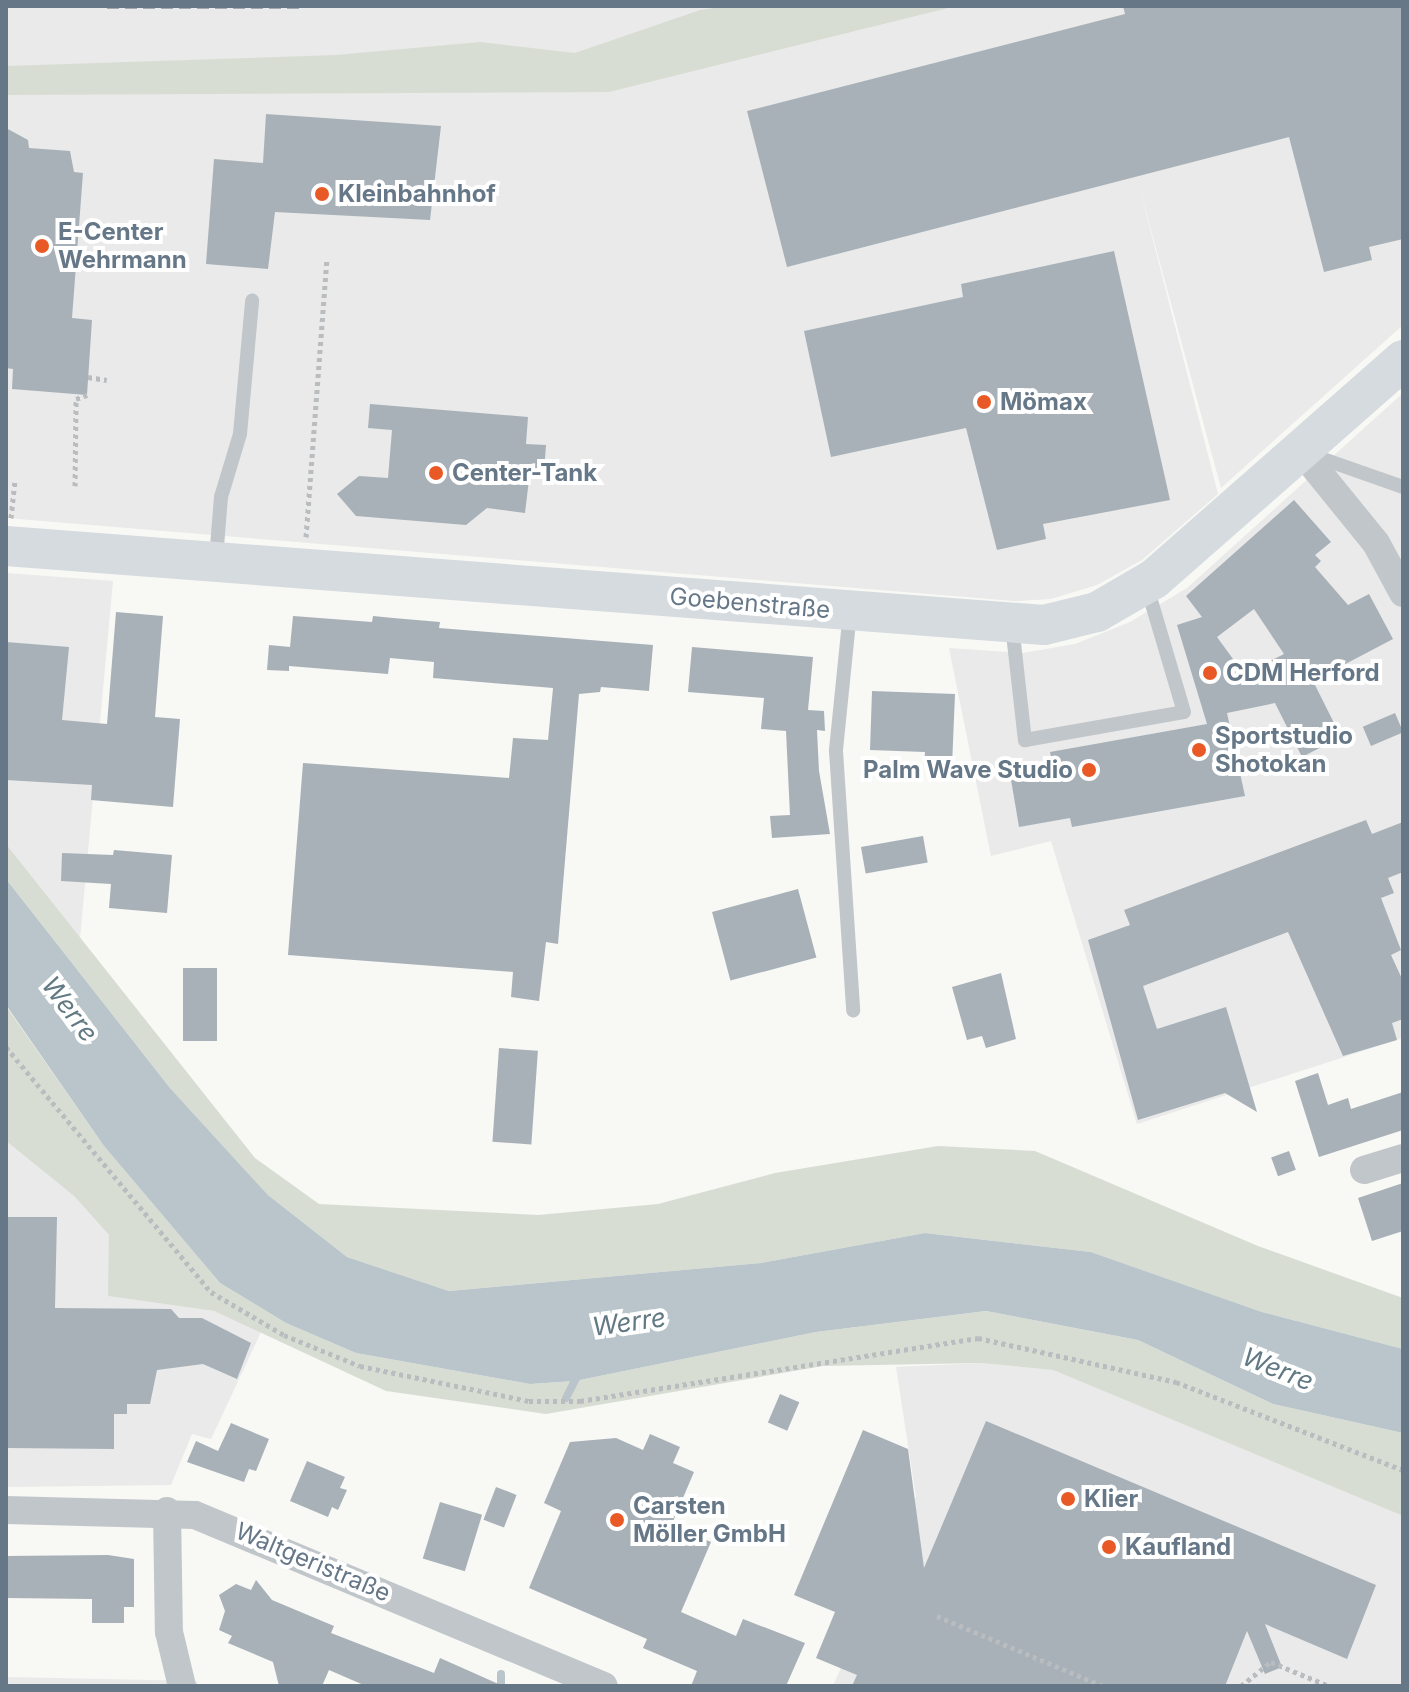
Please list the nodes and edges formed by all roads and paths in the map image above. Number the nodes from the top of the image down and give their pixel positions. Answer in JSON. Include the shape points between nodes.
{"nodes":[{"id":1,"x":327,"y":259,"type":"dead end"},
{"id":2,"x":252,"y":301,"type":"dead end"},
{"id":3,"x":1403,"y":360,"type":"edge"},
{"id":4,"x":88,"y":377,"type":"dead end"},
{"id":5,"x":107,"y":380,"type":"dead end"},
{"id":6,"x":87,"y":395,"type":"dead end"},
{"id":7,"x":1302,"y":452,"type":"junction"},
{"id":8,"x":15,"y":482,"type":"dead end"},
{"id":9,"x":75,"y":486,"type":"dead end"},
{"id":10,"x":1403,"y":487,"type":"edge"},
{"id":11,"x":9,"y":530,"type":"edge"},
{"id":12,"x":215,"y":563,"type":"junction"},
{"id":13,"x":304,"y":570,"type":"junction"},
{"id":14,"x":1146,"y":584,"type":"junction"},
{"id":15,"x":1403,"y":593,"type":"edge"},
{"id":16,"x":850,"y":612,"type":"junction"},
{"id":17,"x":1012,"y":625,"type":"junction"},
{"id":18,"x":853,"y":1010,"type":"dead end"},
{"id":19,"x":6,"y":1047,"type":"edge"},
{"id":20,"x":1403,"y":1158,"type":"edge"},
{"id":21,"x":1364,"y":1170,"type":"dead end"},
{"id":22,"x":1403,"y":1470,"type":"edge"},
{"id":23,"x":6,"y":1510,"type":"edge"},
{"id":24,"x":167,"y":1511,"type":"junction"},
{"id":25,"x":937,"y":1616,"type":"dead end"},
{"id":26,"x":182,"y":1686,"type":"edge"},
{"id":27,"x":604,"y":1686,"type":"edge"},
{"id":28,"x":1103,"y":1686,"type":"edge"},
{"id":29,"x":1241,"y":1686,"type":"edge"},
{"id":30,"x":1329,"y":1686,"type":"edge"}],
"edges":[{"from":1,"to":13,"type":"path"},
{"from":2,"to":12,"type":"lane","via":[[240,434],[221,497]]},
{"from":3,"to":7,"type":"street","name":"Goebenstraße"},
{"from":4,"to":5,"type":"path"},
{"from":6,"to":9,"type":"path","via":[[76,399]]},
{"from":7,"to":10,"type":"lane"},
{"from":7,"to":14,"type":"street","name":"Goebenstraße"},
{"from":7,"to":15,"type":"street","via":[[1376,543]]},
{"from":8,"to":11,"type":"path"},
{"from":11,"to":12,"type":"street","name":"Goebenstraße"},
{"from":12,"to":13,"type":"street","name":"Goebenstraße"},
{"from":13,"to":16,"type":"street","name":"Goebenstraße"},
{"from":14,"to":17,"type":"street","name":"Goebenstraße","via":[[1097,612],[1044,625]]},
{"from":14,"to":17,"type":"lane","via":[[1184,712],[1025,740]]},
{"from":16,"to":17,"type":"street","name":"Goebenstraße"},
{"from":16,"to":18,"type":"lane","via":[[836,751]]},
{"from":19,"to":22,"type":"path","via":[[211,1292],[284,1335],[360,1366],[529,1401],[580,1401],[978,1338],[1176,1382]]},
{"from":20,"to":21,"type":"street"},
{"from":23,"to":24,"type":"street","name":"Waltgeristraße"},
{"from":24,"to":26,"type":"street","via":[[169,1632]]},
{"from":24,"to":27,"type":"street","name":"Waltgeristraße","via":[[243,1530]]},
{"from":25,"to":28,"type":"path"},
{"from":29,"to":30,"type":"path","via":[[1271,1662]]}]}
